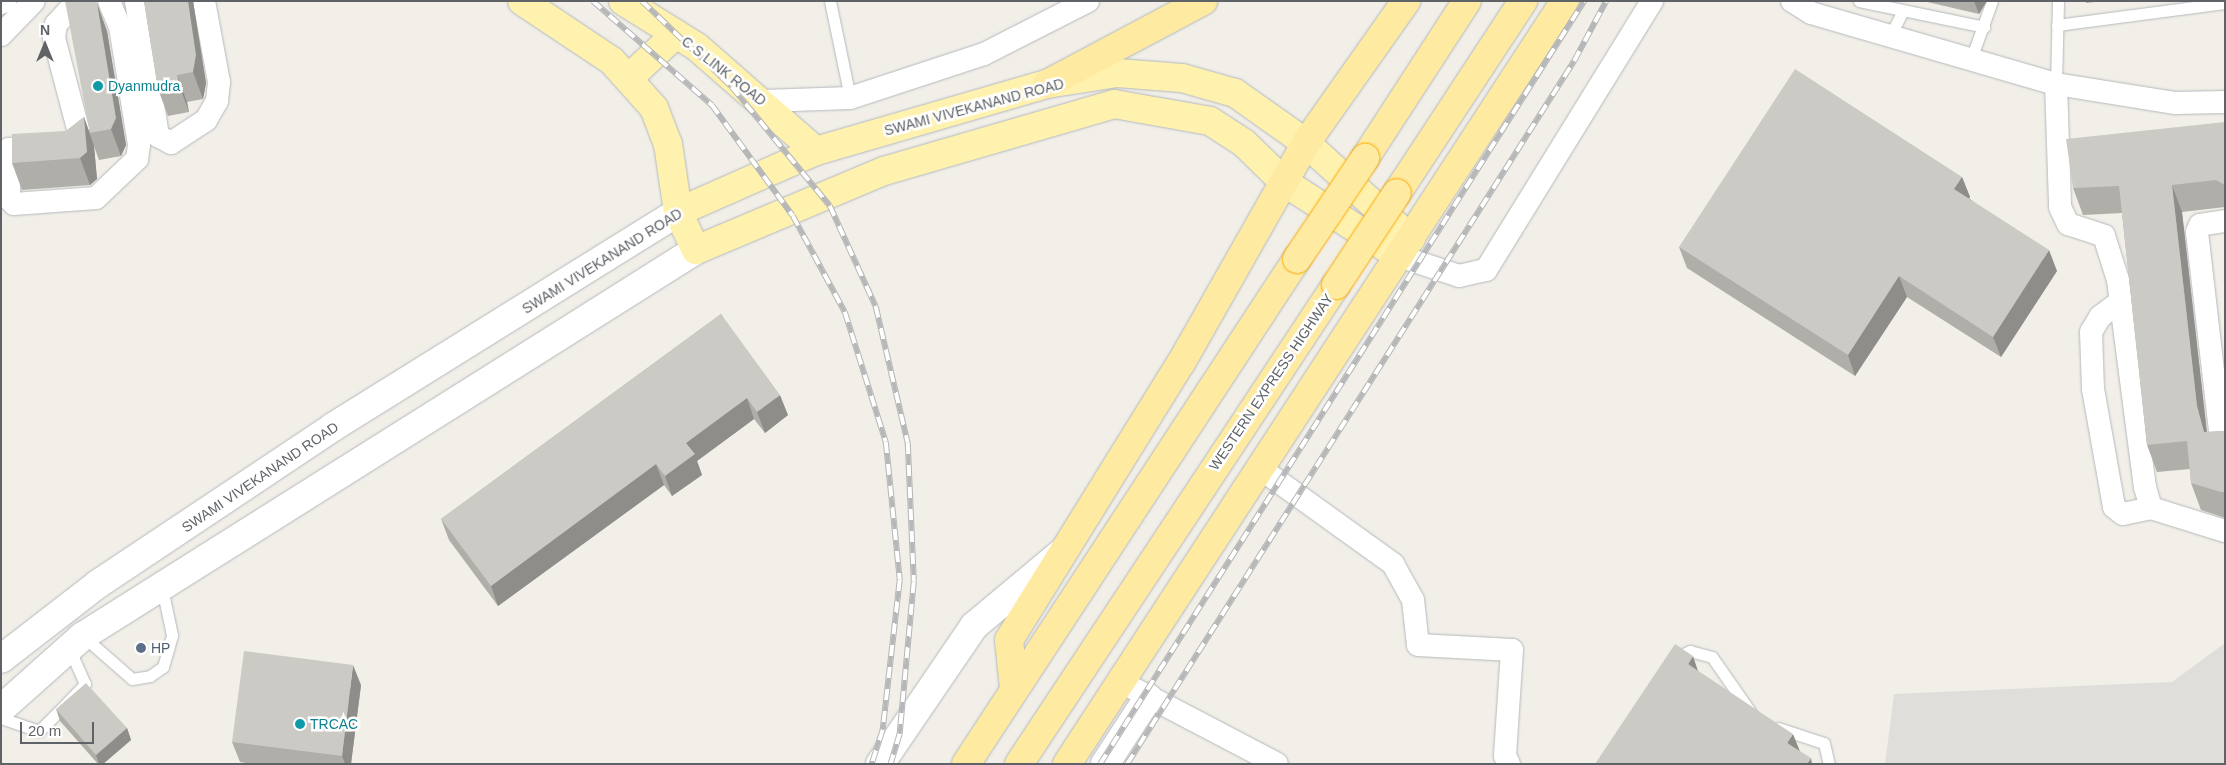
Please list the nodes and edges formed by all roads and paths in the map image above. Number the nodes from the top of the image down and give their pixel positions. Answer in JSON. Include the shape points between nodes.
{"nodes":[{"id":1,"x":6,"y":1,"type":"edge"},
{"id":2,"x":34,"y":1,"type":"edge"},
{"id":3,"x":77,"y":1,"type":"edge"},
{"id":4,"x":109,"y":1,"type":"edge"},
{"id":5,"x":136,"y":1,"type":"edge"},
{"id":6,"x":204,"y":1,"type":"edge"},
{"id":7,"x":522,"y":1,"type":"edge"},
{"id":8,"x":623,"y":1,"type":"edge"},
{"id":9,"x":830,"y":1,"type":"edge"},
{"id":10,"x":1088,"y":1,"type":"edge"},
{"id":11,"x":1203,"y":1,"type":"edge"},
{"id":12,"x":1406,"y":1,"type":"edge"},
{"id":13,"x":1467,"y":1,"type":"edge"},
{"id":14,"x":1524,"y":1,"type":"edge"},
{"id":15,"x":1565,"y":1,"type":"edge"},
{"id":16,"x":1652,"y":1,"type":"edge"},
{"id":17,"x":1792,"y":1,"type":"edge"},
{"id":18,"x":1859,"y":1,"type":"edge"},
{"id":19,"x":1992,"y":1,"type":"edge"},
{"id":20,"x":2058,"y":1,"type":"edge"},
{"id":21,"x":1,"y":2,"type":"edge"},
{"id":22,"x":2225,"y":3,"type":"edge"},
{"id":23,"x":1902,"y":12,"type":"junction"},
{"id":24,"x":2057,"y":25,"type":"junction"},
{"id":25,"x":1984,"y":27,"type":"junction"},
{"id":26,"x":676,"y":34,"type":"junction"},
{"id":27,"x":1,"y":35,"type":"edge"},
{"id":28,"x":1890,"y":36,"type":"junction"},
{"id":29,"x":1971,"y":59,"type":"junction"},
{"id":30,"x":630,"y":77,"type":"junction"},
{"id":31,"x":1047,"y":84,"type":"junction"},
{"id":32,"x":2056,"y":84,"type":"junction"},
{"id":33,"x":850,"y":98,"type":"junction"},
{"id":34,"x":764,"y":101,"type":"junction"},
{"id":35,"x":2225,"y":102,"type":"edge"},
{"id":36,"x":1306,"y":144,"type":"junction"},
{"id":37,"x":816,"y":151,"type":"junction"},
{"id":38,"x":1284,"y":182,"type":"junction"},
{"id":39,"x":678,"y":212,"type":"junction"},
{"id":40,"x":2225,"y":221,"type":"edge"},
{"id":41,"x":1405,"y":248,"type":"junction"},
{"id":42,"x":696,"y":250,"type":"junction"},
{"id":43,"x":2121,"y":301,"type":"junction"},
{"id":44,"x":2225,"y":440,"type":"edge"},
{"id":45,"x":1261,"y":469,"type":"junction"},
{"id":46,"x":2151,"y":508,"type":"junction"},
{"id":47,"x":2225,"y":531,"type":"edge"},
{"id":48,"x":1062,"y":553,"type":"junction"},
{"id":49,"x":162,"y":588,"type":"junction"},
{"id":50,"x":76,"y":642,"type":"junction"},
{"id":51,"x":1,"y":659,"type":"edge"},
{"id":52,"x":1667,"y":666,"type":"edge"},
{"id":53,"x":1121,"y":682,"type":"junction"},
{"id":54,"x":1014,"y":689,"type":"junction"},
{"id":55,"x":1064,"y":695,"type":"junction"},
{"id":56,"x":1148,"y":698,"type":"junction"},
{"id":57,"x":1,"y":709,"type":"edge"},
{"id":58,"x":1,"y":718,"type":"edge"},
{"id":59,"x":880,"y":764,"type":"edge"},
{"id":60,"x":966,"y":764,"type":"edge"},
{"id":61,"x":1019,"y":764,"type":"edge"},
{"id":62,"x":1068,"y":764,"type":"edge"},
{"id":63,"x":1105,"y":764,"type":"edge"},
{"id":64,"x":1277,"y":764,"type":"edge"},
{"id":65,"x":1509,"y":764,"type":"edge"},
{"id":66,"x":1829,"y":764,"type":"edge"}],
"edges":[{"from":1,"to":21,"type":"street"},
{"from":2,"to":27,"type":"street"},
{"from":3,"to":4,"type":"street","via":[[56,24],[54,38],[81,140],[75,145],[9,149],[9,199],[14,204],[96,198],[137,159],[140,145],[120,27]]},
{"from":5,"to":6,"type":"street","via":[[158,136],[171,144],[206,120],[217,101],[219,82]]},
{"from":7,"to":30,"type":"main road"},
{"from":8,"to":26,"type":"main road","name":"C S LINK ROAD"},
{"from":9,"to":33,"type":"lane"},
{"from":10,"to":33,"type":"street","via":[[984,54]]},
{"from":11,"to":31,"type":"highway"},
{"from":12,"to":36,"type":"highway"},
{"from":13,"to":54,"type":"highway","bridge":true},
{"from":14,"to":55,"type":"highway","name":"WESTERN EXPRESS HIGHWAY","bridge":true},
{"from":15,"to":41,"type":"highway"},
{"from":16,"to":41,"type":"street","via":[[1486,270],[1459,276]]},
{"from":17,"to":28,"type":"street","via":[[1811,13]]},
{"from":18,"to":23,"type":"lane"},
{"from":19,"to":25,"type":"lane"},
{"from":20,"to":24,"type":"lane"},
{"from":22,"to":24,"type":"lane"},
{"from":23,"to":25,"type":"lane"},
{"from":23,"to":28,"type":"lane"},
{"from":24,"to":32,"type":"lane"},
{"from":25,"to":29,"type":"lane"},
{"from":26,"to":30,"type":"main road"},
{"from":26,"to":34,"type":"main road","name":"C S LINK ROAD"},
{"from":28,"to":29,"type":"street"},
{"from":29,"to":32,"type":"street"},
{"from":30,"to":39,"type":"main road","via":[[654,108],[668,144]]},
{"from":31,"to":36,"type":"main road","name":"SWAMI VIVEKANAND ROAD","via":[[1117,73],[1182,78],[1235,93]]},
{"from":31,"to":37,"type":"main road","name":"SWAMI VIVEKANAND ROAD"},
{"from":32,"to":35,"type":"street","via":[[2175,103]]},
{"from":32,"to":43,"type":"street","via":[[2060,207],[2068,224],[2104,236]]},
{"from":33,"to":34,"type":"street"},
{"from":34,"to":37,"type":"main road","name":"C S LINK ROAD"},
{"from":36,"to":38,"type":"highway"},
{"from":36,"to":41,"type":"main road","name":"SWAMI VIVEKANAND ROAD"},
{"from":37,"to":39,"type":"main road","name":"SWAMI VIVEKANAND ROAD"},
{"from":38,"to":41,"type":"main road"},
{"from":38,"to":42,"type":"main road","via":[[1244,144],[1210,121],[1114,104],[884,171]]},
{"from":38,"to":48,"type":"highway","via":[[1181,363]]},
{"from":39,"to":42,"type":"main road"},
{"from":39,"to":51,"type":"main road","name":"SWAMI VIVEKANAND ROAD","via":[[333,427],[98,584]]},
{"from":40,"to":44,"type":"street","via":[[2200,225],[2197,232],[2220,432]]},
{"from":41,"to":45,"type":"highway"},
{"from":42,"to":49,"type":"main road"},
{"from":43,"to":46,"type":"street","via":[[2145,488]]},
{"from":43,"to":46,"type":"street","via":[[2100,317],[2091,332],[2093,389],[2114,507],[2123,514]]},
{"from":45,"to":53,"type":"highway"},
{"from":45,"to":65,"type":"street","via":[[1393,564],[1413,600],[1418,645],[1512,650],[1505,756]]},
{"from":46,"to":47,"type":"street"},
{"from":48,"to":54,"type":"highway","via":[[1009,640]]},
{"from":48,"to":59,"type":"main road","via":[[974,626]]},
{"from":49,"to":50,"type":"main road"},
{"from":49,"to":50,"type":"lane","via":[[172,635],[163,667],[150,676],[132,679]]},
{"from":50,"to":57,"type":"main road"},
{"from":50,"to":58,"type":"lane","via":[[85,684],[39,732]]},
{"from":52,"to":66,"type":"lane","via":[[1679,654],[1690,651],[1712,657],[1752,713],[1790,733],[1824,742]]},
{"from":53,"to":55,"type":"highway"},
{"from":53,"to":56,"type":"street"},
{"from":53,"to":62,"type":"highway"},
{"from":54,"to":60,"type":"highway"},
{"from":55,"to":61,"type":"highway","name":"WESTERN EXPRESS HIGHWAY"},
{"from":56,"to":63,"type":"main road"},
{"from":56,"to":64,"type":"street"}]}
